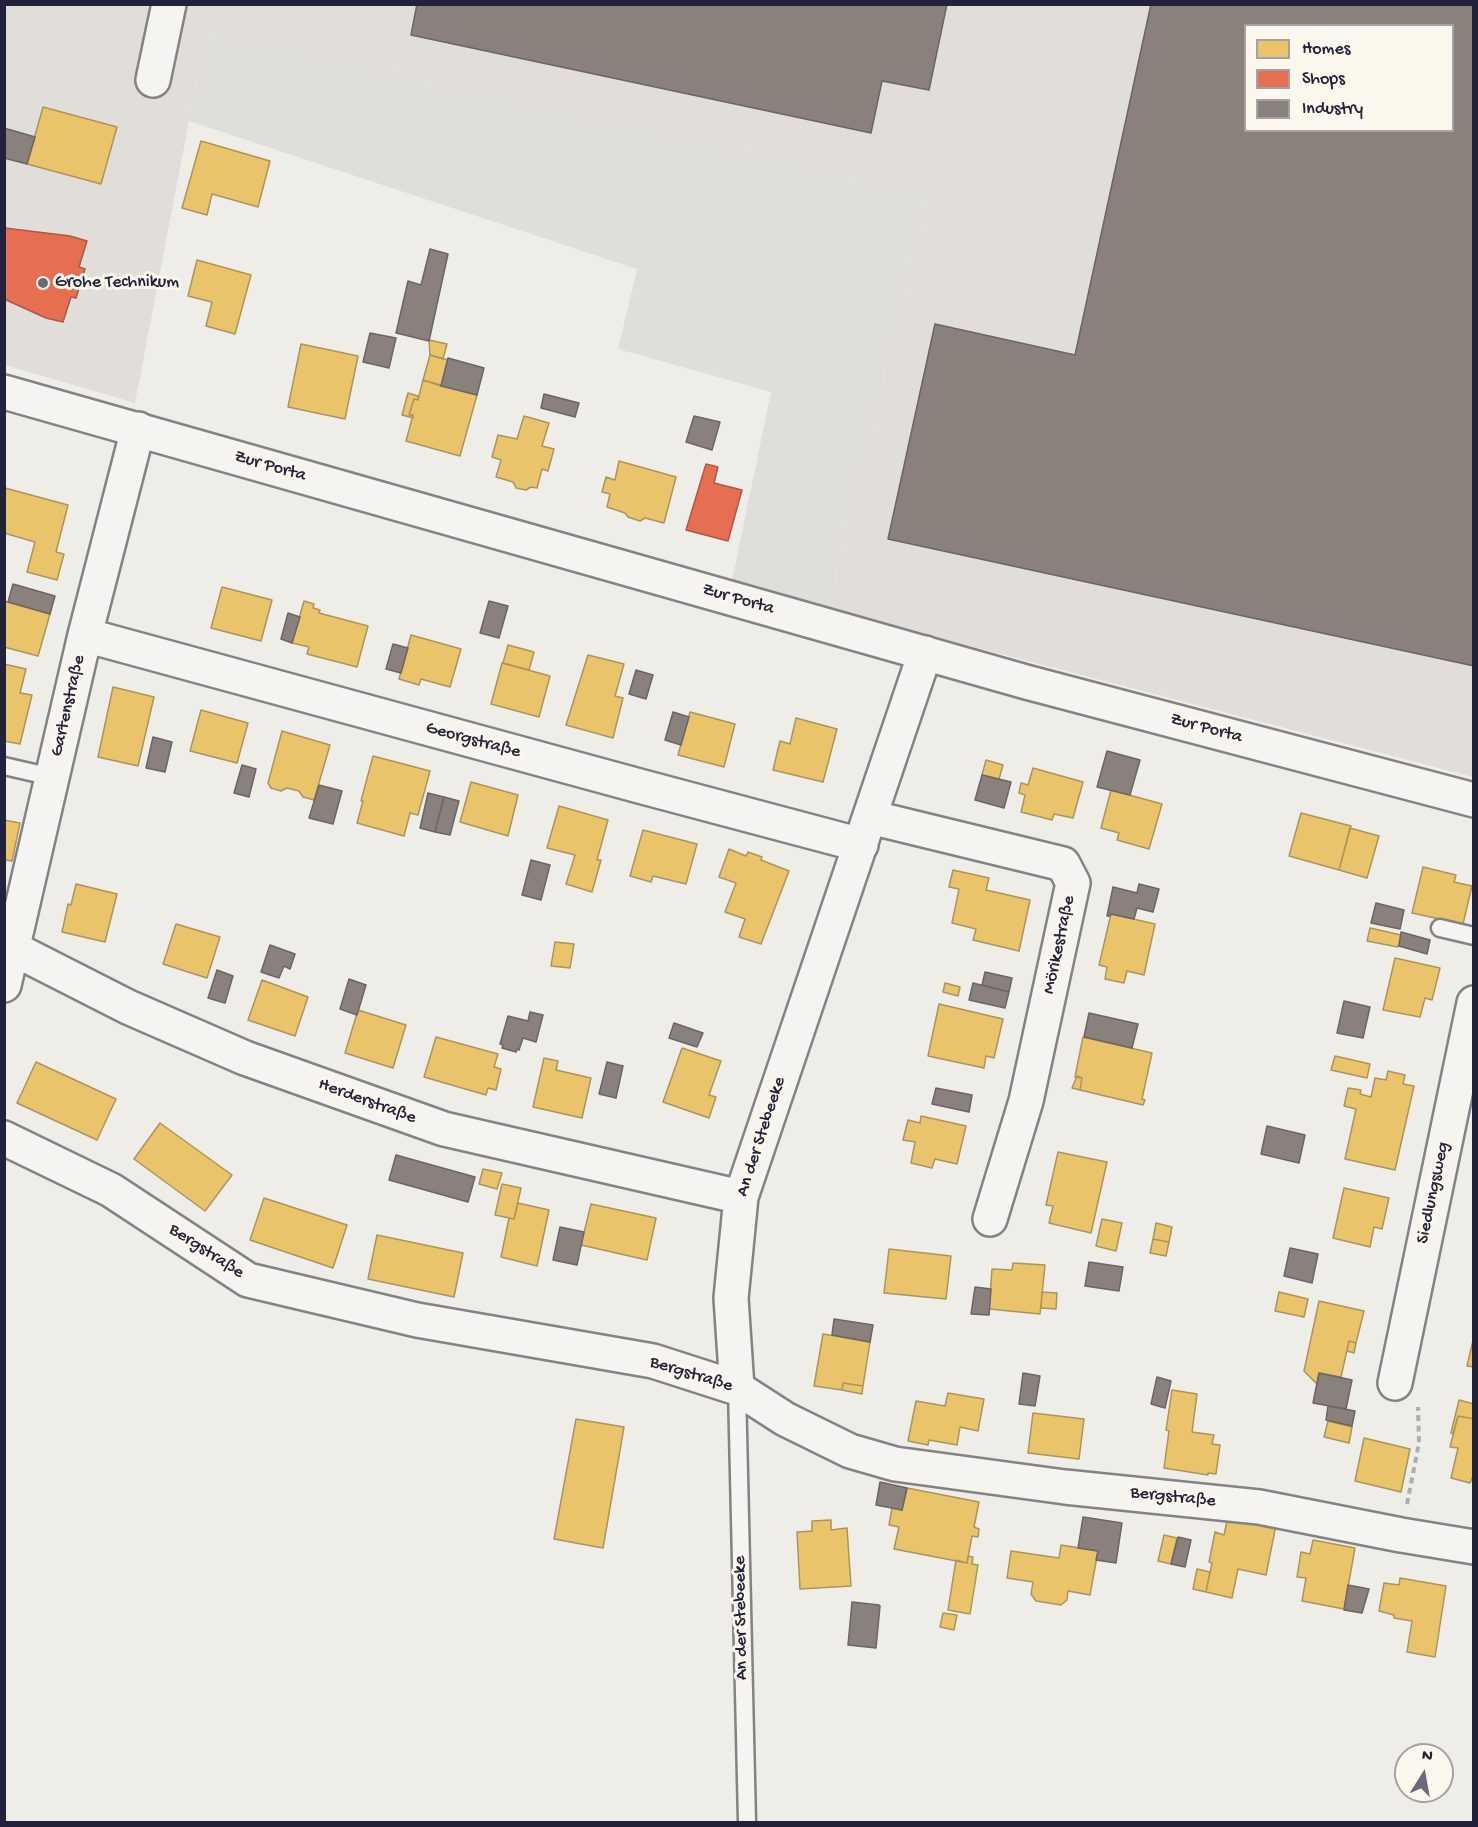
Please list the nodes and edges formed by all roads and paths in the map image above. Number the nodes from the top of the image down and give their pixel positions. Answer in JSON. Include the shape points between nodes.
{"nodes":[{"id":1,"x":169,"y":4,"type":"edge"},
{"id":2,"x":153,"y":80,"type":"dead end"},
{"id":3,"x":4,"y":392,"type":"edge"},
{"id":4,"x":138,"y":429,"type":"junction"},
{"id":5,"x":85,"y":635,"type":"junction"},
{"id":6,"x":925,"y":653,"type":"junction"},
{"id":7,"x":4,"y":766,"type":"edge"},
{"id":8,"x":52,"y":777,"type":"junction"},
{"id":9,"x":1473,"y":800,"type":"edge"},
{"id":10,"x":865,"y":831,"type":"junction"},
{"id":11,"x":1440,"y":928,"type":"dead end"},
{"id":12,"x":1473,"y":936,"type":"edge"},
{"id":13,"x":12,"y":948,"type":"junction"},
{"id":14,"x":4,"y":985,"type":"edge"},
{"id":15,"x":1473,"y":1003,"type":"edge"},
{"id":16,"x":4,"y":1138,"type":"edge"},
{"id":17,"x":741,"y":1197,"type":"junction"},
{"id":18,"x":990,"y":1219,"type":"dead end"},
{"id":19,"x":1395,"y":1383,"type":"joint"},
{"id":20,"x":737,"y":1388,"type":"junction"},
{"id":21,"x":1401,"y":1535,"type":"junction"},
{"id":22,"x":1473,"y":1547,"type":"edge"},
{"id":23,"x":747,"y":1822,"type":"edge"}],
"edges":[{"from":1,"to":2,"type":"street"},
{"from":3,"to":4,"type":"street","name":"Zur Porta"},
{"from":4,"to":5,"type":"street","name":"Gartenstraße"},
{"from":4,"to":6,"type":"street","name":"Zur Porta"},
{"from":5,"to":8,"type":"street","name":"Gartenstraße"},
{"from":5,"to":10,"type":"street","name":"Georgstraße","via":[[643,788]]},
{"from":6,"to":9,"type":"street","name":"Zur Porta"},
{"from":6,"to":10,"type":"street","name":"An der Stebeeke"},
{"from":7,"to":8,"type":"lane"},
{"from":8,"to":13,"type":"street","name":"Gartenstraße"},
{"from":10,"to":17,"type":"street","name":"An der Stebeeke"},
{"from":10,"to":18,"type":"street","name":"Mörikestraße","via":[[1063,864],[1073,883],[1026,1101]]},
{"from":11,"to":12,"type":"lane"},
{"from":13,"to":14,"type":"street","name":"Gartenstraße"},
{"from":13,"to":17,"type":"street","name":"Herderstraße","via":[[128,1007],[245,1058],[444,1130]]},
{"from":15,"to":19,"type":"street","name":"Siedlungsweg"},
{"from":16,"to":20,"type":"street","name":"Bergstraße","via":[[111,1190],[248,1280],[417,1320],[653,1361]]},
{"from":17,"to":20,"type":"street","name":"An der Stebeeke","via":[[731,1298]]},
{"from":19,"to":21,"type":"path","via":[[1418,1396],[1419,1443]]},
{"from":20,"to":21,"type":"street","name":"Bergstraße","via":[[785,1419],[850,1451],[895,1464],[1259,1507]]},
{"from":20,"to":23,"type":"lane","name":"An der Stebeeke"},
{"from":21,"to":22,"type":"street","name":"Bergstraße"}]}
